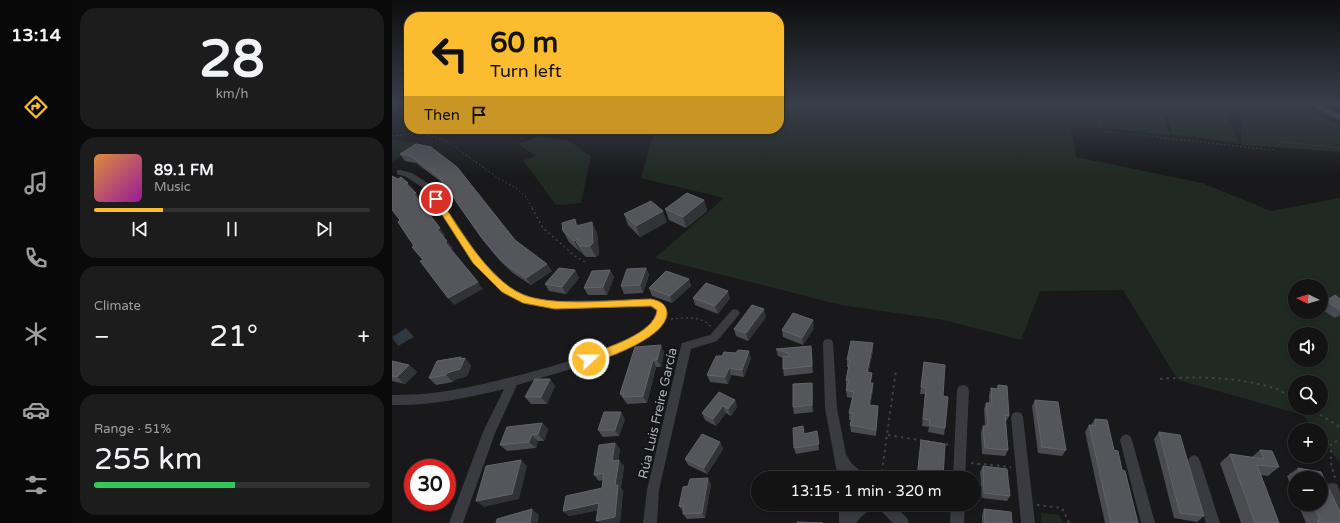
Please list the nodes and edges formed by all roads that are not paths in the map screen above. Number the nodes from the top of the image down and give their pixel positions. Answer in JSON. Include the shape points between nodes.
{"nodes":[{"id":1,"x":400,"y":172,"type":"dead end"},
{"id":2,"x":735,"y":313,"type":"dead end"},
{"id":3,"x":828,"y":343,"type":"dead end"},
{"id":4,"x":513,"y":381,"type":"junction"},
{"id":5,"x":963,"y":390,"type":"dead end"},
{"id":6,"x":392,"y":400,"type":"edge"},
{"id":7,"x":1017,"y":417,"type":"dead end"},
{"id":8,"x":1126,"y":440,"type":"dead end"},
{"id":9,"x":840,"y":455,"type":"junction"},
{"id":10,"x":1194,"y":461,"type":"dead end"},
{"id":11,"x":843,"y":471,"type":"edge"},
{"id":12,"x":850,"y":471,"type":"edge"},
{"id":13,"x":959,"y":471,"type":"edge"},
{"id":14,"x":1332,"y":489,"type":"road end"},
{"id":15,"x":1340,"y":506,"type":"edge"},
{"id":16,"x":846,"y":511,"type":"edge"},
{"id":17,"x":858,"y":511,"type":"edge"},
{"id":18,"x":891,"y":511,"type":"edge"},
{"id":19,"x":958,"y":511,"type":"edge"},
{"id":20,"x":456,"y":523,"type":"edge"},
{"id":21,"x":650,"y":523,"type":"edge"},
{"id":22,"x":847,"y":523,"type":"edge"},
{"id":23,"x":902,"y":523,"type":"edge"},
{"id":24,"x":957,"y":523,"type":"edge"},
{"id":25,"x":1028,"y":523,"type":"edge"},
{"id":26,"x":1148,"y":523,"type":"edge"},
{"id":27,"x":1213,"y":523,"type":"edge"}],
"edges":[{"from":1,"to":4,"type":"street","via":[[428,187],[477,260],[506,289],[527,300],[555,305],[651,303],[662,309],[661,319],[649,332],[629,343],[589,359]]},
{"from":2,"to":21,"type":"street","name":"Rúa Luis Freire García","via":[[713,338],[686,346],[653,490]]},
{"from":3,"to":9,"type":"street","via":[[831,408]]},
{"from":4,"to":6,"type":"street","via":[[464,393]]},
{"from":4,"to":20,"type":"street","via":[[489,432]]},
{"from":5,"to":13,"type":"street"},
{"from":7,"to":25,"type":"street"},
{"from":8,"to":26,"type":"street"},
{"from":9,"to":11,"type":"street"},
{"from":9,"to":12,"type":"street"},
{"from":10,"to":27,"type":"street"},
{"from":14,"to":15,"type":"street"},
{"from":16,"to":22,"type":"street"},
{"from":17,"to":22,"type":"street"},
{"from":18,"to":23,"type":"street"},
{"from":19,"to":24,"type":"street"}]}
